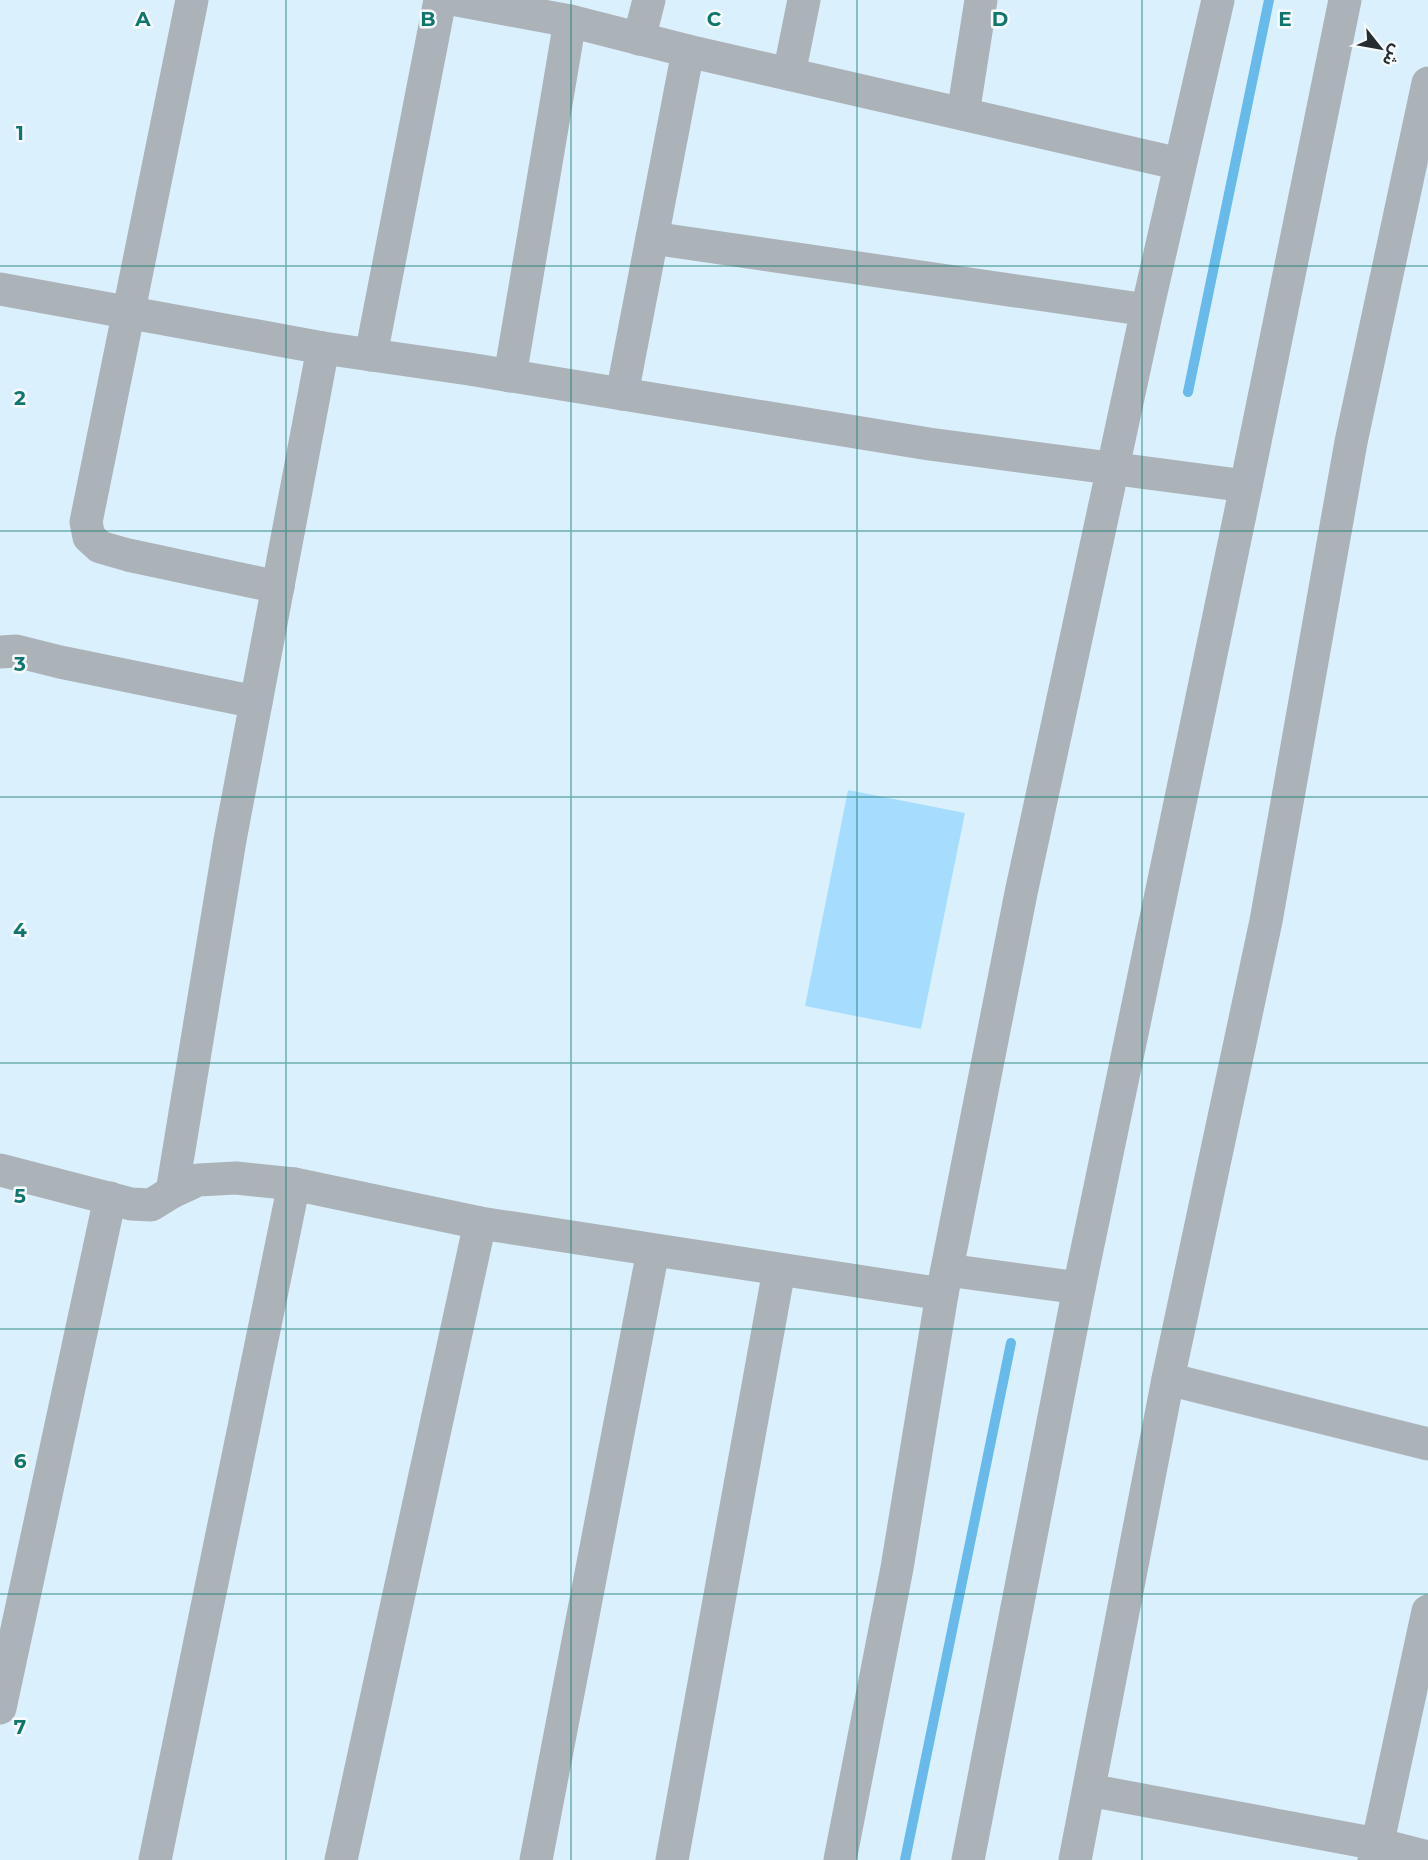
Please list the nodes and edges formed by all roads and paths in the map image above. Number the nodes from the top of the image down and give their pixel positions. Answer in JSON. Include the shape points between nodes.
{"nodes":[{"id":1,"x":192,"y":0,"type":"edge"},
{"id":2,"x":649,"y":0,"type":"edge"},
{"id":3,"x":804,"y":0,"type":"edge"},
{"id":4,"x":981,"y":0,"type":"edge"},
{"id":5,"x":1218,"y":0,"type":"edge"},
{"id":6,"x":1345,"y":0,"type":"edge"},
{"id":7,"x":460,"y":1,"type":"edge"},
{"id":8,"x":570,"y":21,"type":"junction"},
{"id":9,"x":639,"y":39,"type":"junction"},
{"id":10,"x":688,"y":51,"type":"junction"},
{"id":11,"x":789,"y":74,"type":"junction"},
{"id":12,"x":1428,"y":84,"type":"edge"},
{"id":13,"x":963,"y":114,"type":"junction"},
{"id":14,"x":1180,"y":164,"type":"junction"},
{"id":15,"x":652,"y":238,"type":"junction"},
{"id":16,"x":0,"y":289,"type":"edge"},
{"id":17,"x":1147,"y":310,"type":"junction"},
{"id":18,"x":129,"y":312,"type":"junction"},
{"id":19,"x":323,"y":348,"type":"junction"},
{"id":20,"x":371,"y":355,"type":"junction"},
{"id":21,"x":510,"y":376,"type":"junction"},
{"id":22,"x":622,"y":394,"type":"junction"},
{"id":23,"x":1127,"y":471,"type":"junction"},
{"id":24,"x":1246,"y":486,"type":"junction"},
{"id":25,"x":278,"y":587,"type":"junction"},
{"id":26,"x":0,"y":651,"type":"edge"},
{"id":27,"x":256,"y":702,"type":"junction"},
{"id":28,"x":0,"y":1170,"type":"edge"},
{"id":29,"x":294,"y":1184,"type":"junction"},
{"id":30,"x":171,"y":1192,"type":"junction"},
{"id":31,"x":110,"y":1198,"type":"junction"},
{"id":32,"x":480,"y":1223,"type":"junction"},
{"id":33,"x":653,"y":1251,"type":"junction"},
{"id":34,"x":779,"y":1270,"type":"junction"},
{"id":35,"x":951,"y":1279,"type":"junction"},
{"id":36,"x":1067,"y":1287,"type":"junction"},
{"id":37,"x":1168,"y":1379,"type":"junction"},
{"id":38,"x":1428,"y":1444,"type":"edge"},
{"id":39,"x":1428,"y":1611,"type":"edge"},
{"id":40,"x":0,"y":1708,"type":"edge"},
{"id":41,"x":1089,"y":1790,"type":"junction"},
{"id":42,"x":1376,"y":1852,"type":"edge"},
{"id":43,"x":1428,"y":1857,"type":"edge"},
{"id":44,"x":156,"y":1860,"type":"edge"},
{"id":45,"x":341,"y":1860,"type":"edge"},
{"id":46,"x":536,"y":1860,"type":"edge"},
{"id":47,"x":672,"y":1860,"type":"edge"},
{"id":48,"x":840,"y":1860,"type":"edge"},
{"id":49,"x":968,"y":1860,"type":"edge"},
{"id":50,"x":1075,"y":1860,"type":"edge"}],
"edges":[{"from":1,"to":18,"type":"street"},
{"from":2,"to":9,"type":"street"},
{"from":3,"to":11,"type":"street"},
{"from":4,"to":13,"type":"street"},
{"from":5,"to":14,"type":"street"},
{"from":6,"to":24,"type":"street"},
{"from":7,"to":8,"type":"street"},
{"from":7,"to":20,"type":"street"},
{"from":8,"to":9,"type":"street"},
{"from":8,"to":21,"type":"street"},
{"from":9,"to":10,"type":"street"},
{"from":10,"to":11,"type":"street"},
{"from":10,"to":15,"type":"street"},
{"from":11,"to":13,"type":"street"},
{"from":12,"to":37,"type":"street","via":[[1351,442],[1266,921]]},
{"from":13,"to":14,"type":"street"},
{"from":14,"to":17,"type":"street"},
{"from":15,"to":17,"type":"street"},
{"from":15,"to":22,"type":"street"},
{"from":16,"to":18,"type":"street"},
{"from":17,"to":23,"type":"street"},
{"from":18,"to":19,"type":"street"},
{"from":18,"to":25,"type":"street","via":[[86,522],[89,537],[100,547],[128,555]]},
{"from":19,"to":20,"type":"street"},
{"from":19,"to":25,"type":"street"},
{"from":20,"to":21,"type":"street"},
{"from":21,"to":22,"type":"street"},
{"from":22,"to":23,"type":"street"},
{"from":23,"to":24,"type":"street"},
{"from":23,"to":35,"type":"street","via":[[1021,893]]},
{"from":24,"to":36,"type":"street"},
{"from":25,"to":27,"type":"street"},
{"from":26,"to":27,"type":"street","via":[[16,651]]},
{"from":27,"to":30,"type":"street"},
{"from":28,"to":31,"type":"street"},
{"from":29,"to":30,"type":"street","via":[[236,1178],[198,1180]]},
{"from":29,"to":32,"type":"street"},
{"from":29,"to":44,"type":"street"},
{"from":30,"to":31,"type":"street","via":[[151,1205]]},
{"from":31,"to":40,"type":"street"},
{"from":32,"to":33,"type":"street"},
{"from":32,"to":45,"type":"street"},
{"from":33,"to":34,"type":"street"},
{"from":33,"to":46,"type":"street"},
{"from":34,"to":35,"type":"street"},
{"from":34,"to":47,"type":"street"},
{"from":35,"to":36,"type":"street"},
{"from":35,"to":48,"type":"street"},
{"from":36,"to":49,"type":"street"},
{"from":37,"to":38,"type":"street"},
{"from":37,"to":41,"type":"street"},
{"from":39,"to":42,"type":"street"},
{"from":41,"to":42,"type":"street"},
{"from":41,"to":50,"type":"street"},
{"from":42,"to":43,"type":"street"}]}
